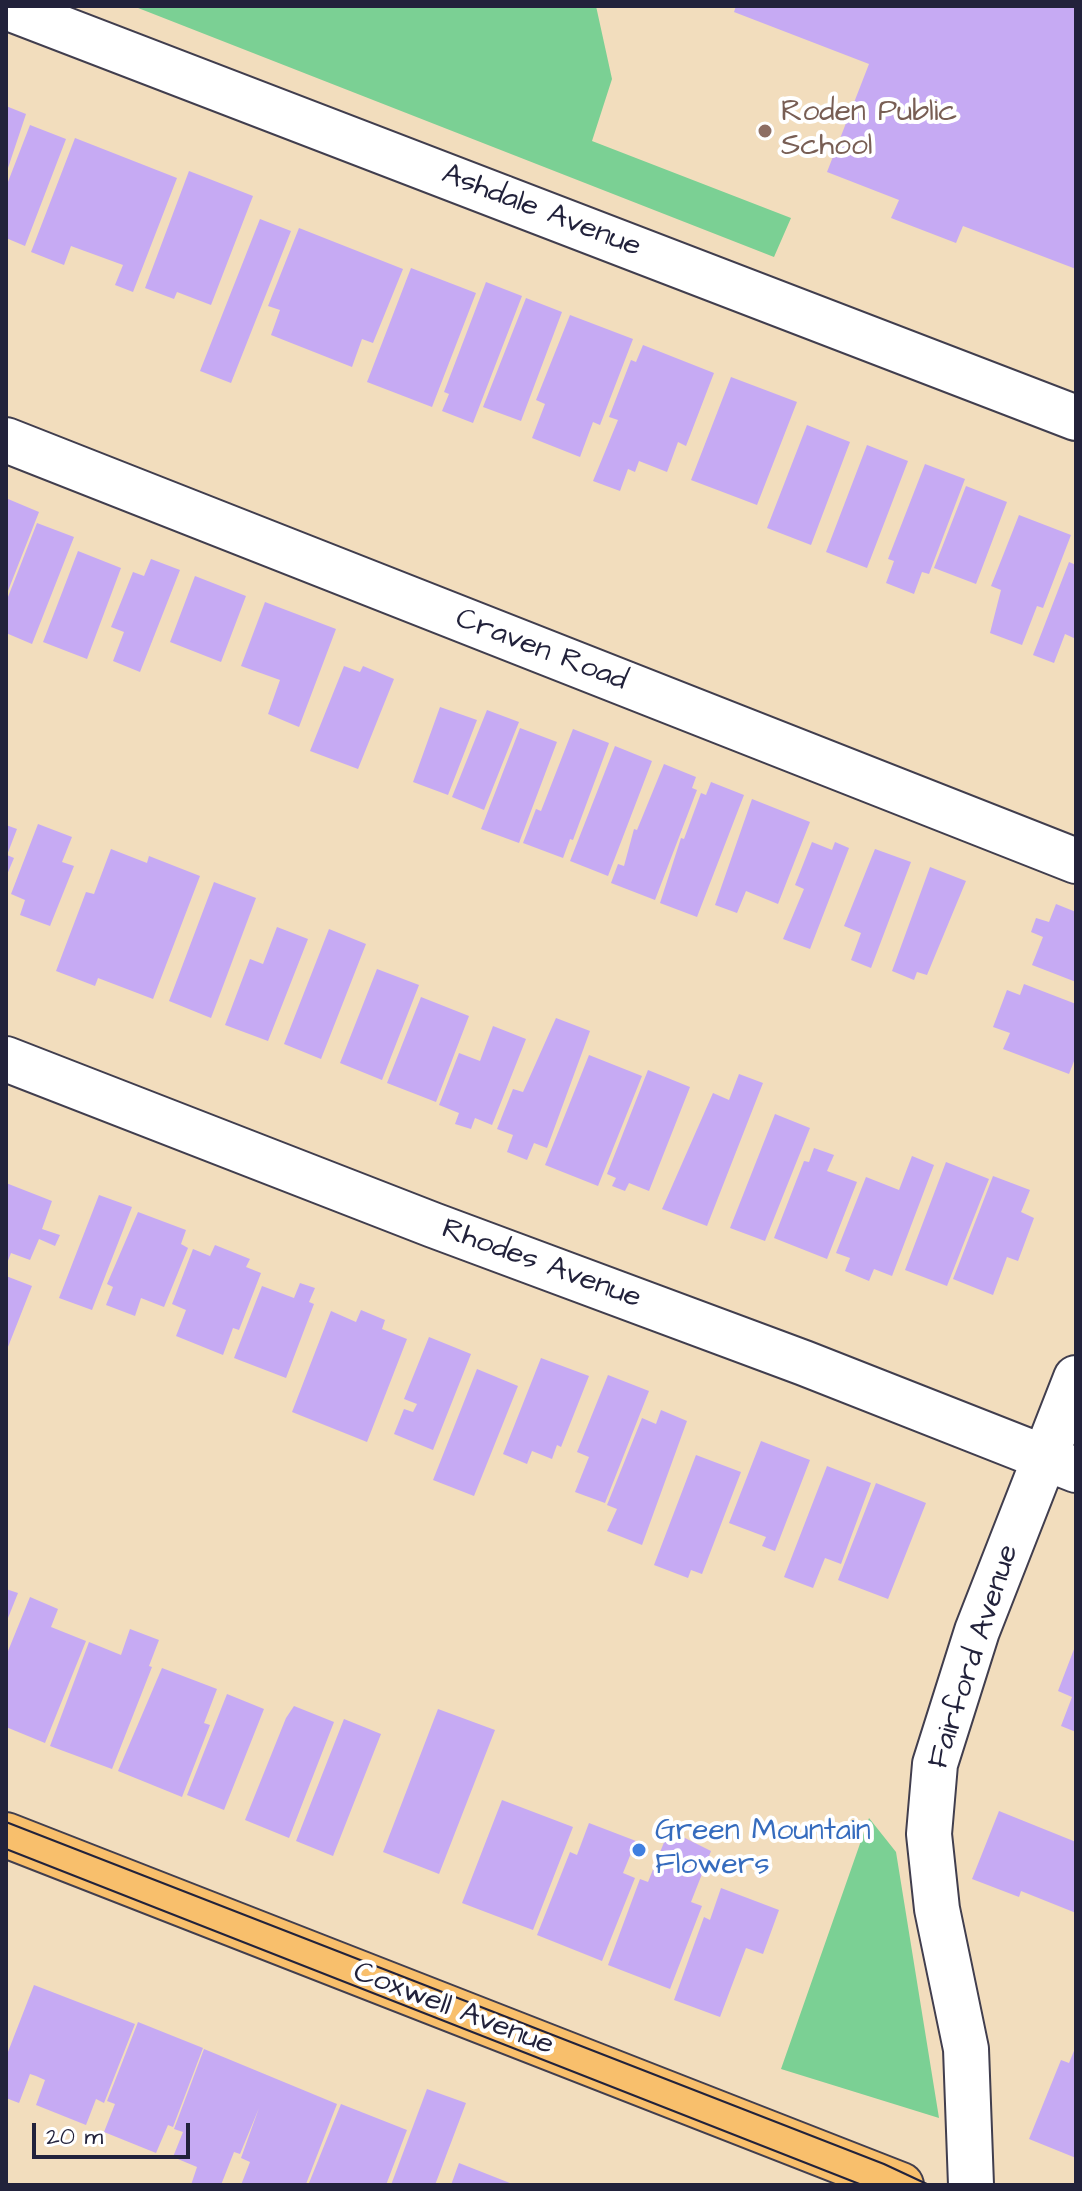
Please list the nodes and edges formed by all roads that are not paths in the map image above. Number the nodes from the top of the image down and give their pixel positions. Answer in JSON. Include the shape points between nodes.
{"nodes":[{"id":1,"x":6,"y":7,"type":"edge"},
{"id":2,"x":1076,"y":418,"type":"edge"},
{"id":3,"x":6,"y":440,"type":"edge"},
{"id":4,"x":1076,"y":861,"type":"edge"},
{"id":5,"x":6,"y":1059,"type":"edge"},
{"id":6,"x":1076,"y":1378,"type":"edge"},
{"id":7,"x":1060,"y":1465,"type":"edge"},
{"id":8,"x":6,"y":1835,"type":"edge"},
{"id":9,"x":901,"y":2185,"type":"edge"},
{"id":10,"x":971,"y":2185,"type":"edge"}],
"edges":[{"from":1,"to":2,"type":"street","name":"Ashdale Avenue"},
{"from":3,"to":4,"type":"street","name":"Craven Road"},
{"from":5,"to":7,"type":"street","name":"Rhodes Avenue"},
{"from":6,"to":7,"type":"street","name":"Fairford Avenue"},
{"from":7,"to":10,"type":"street","name":"Fairford Avenue","via":[[977,1631],[935,1764],[929,1834],[937,1909],[966,2049]]},
{"from":8,"to":9,"type":"main road","name":"Coxwell Avenue"}]}
